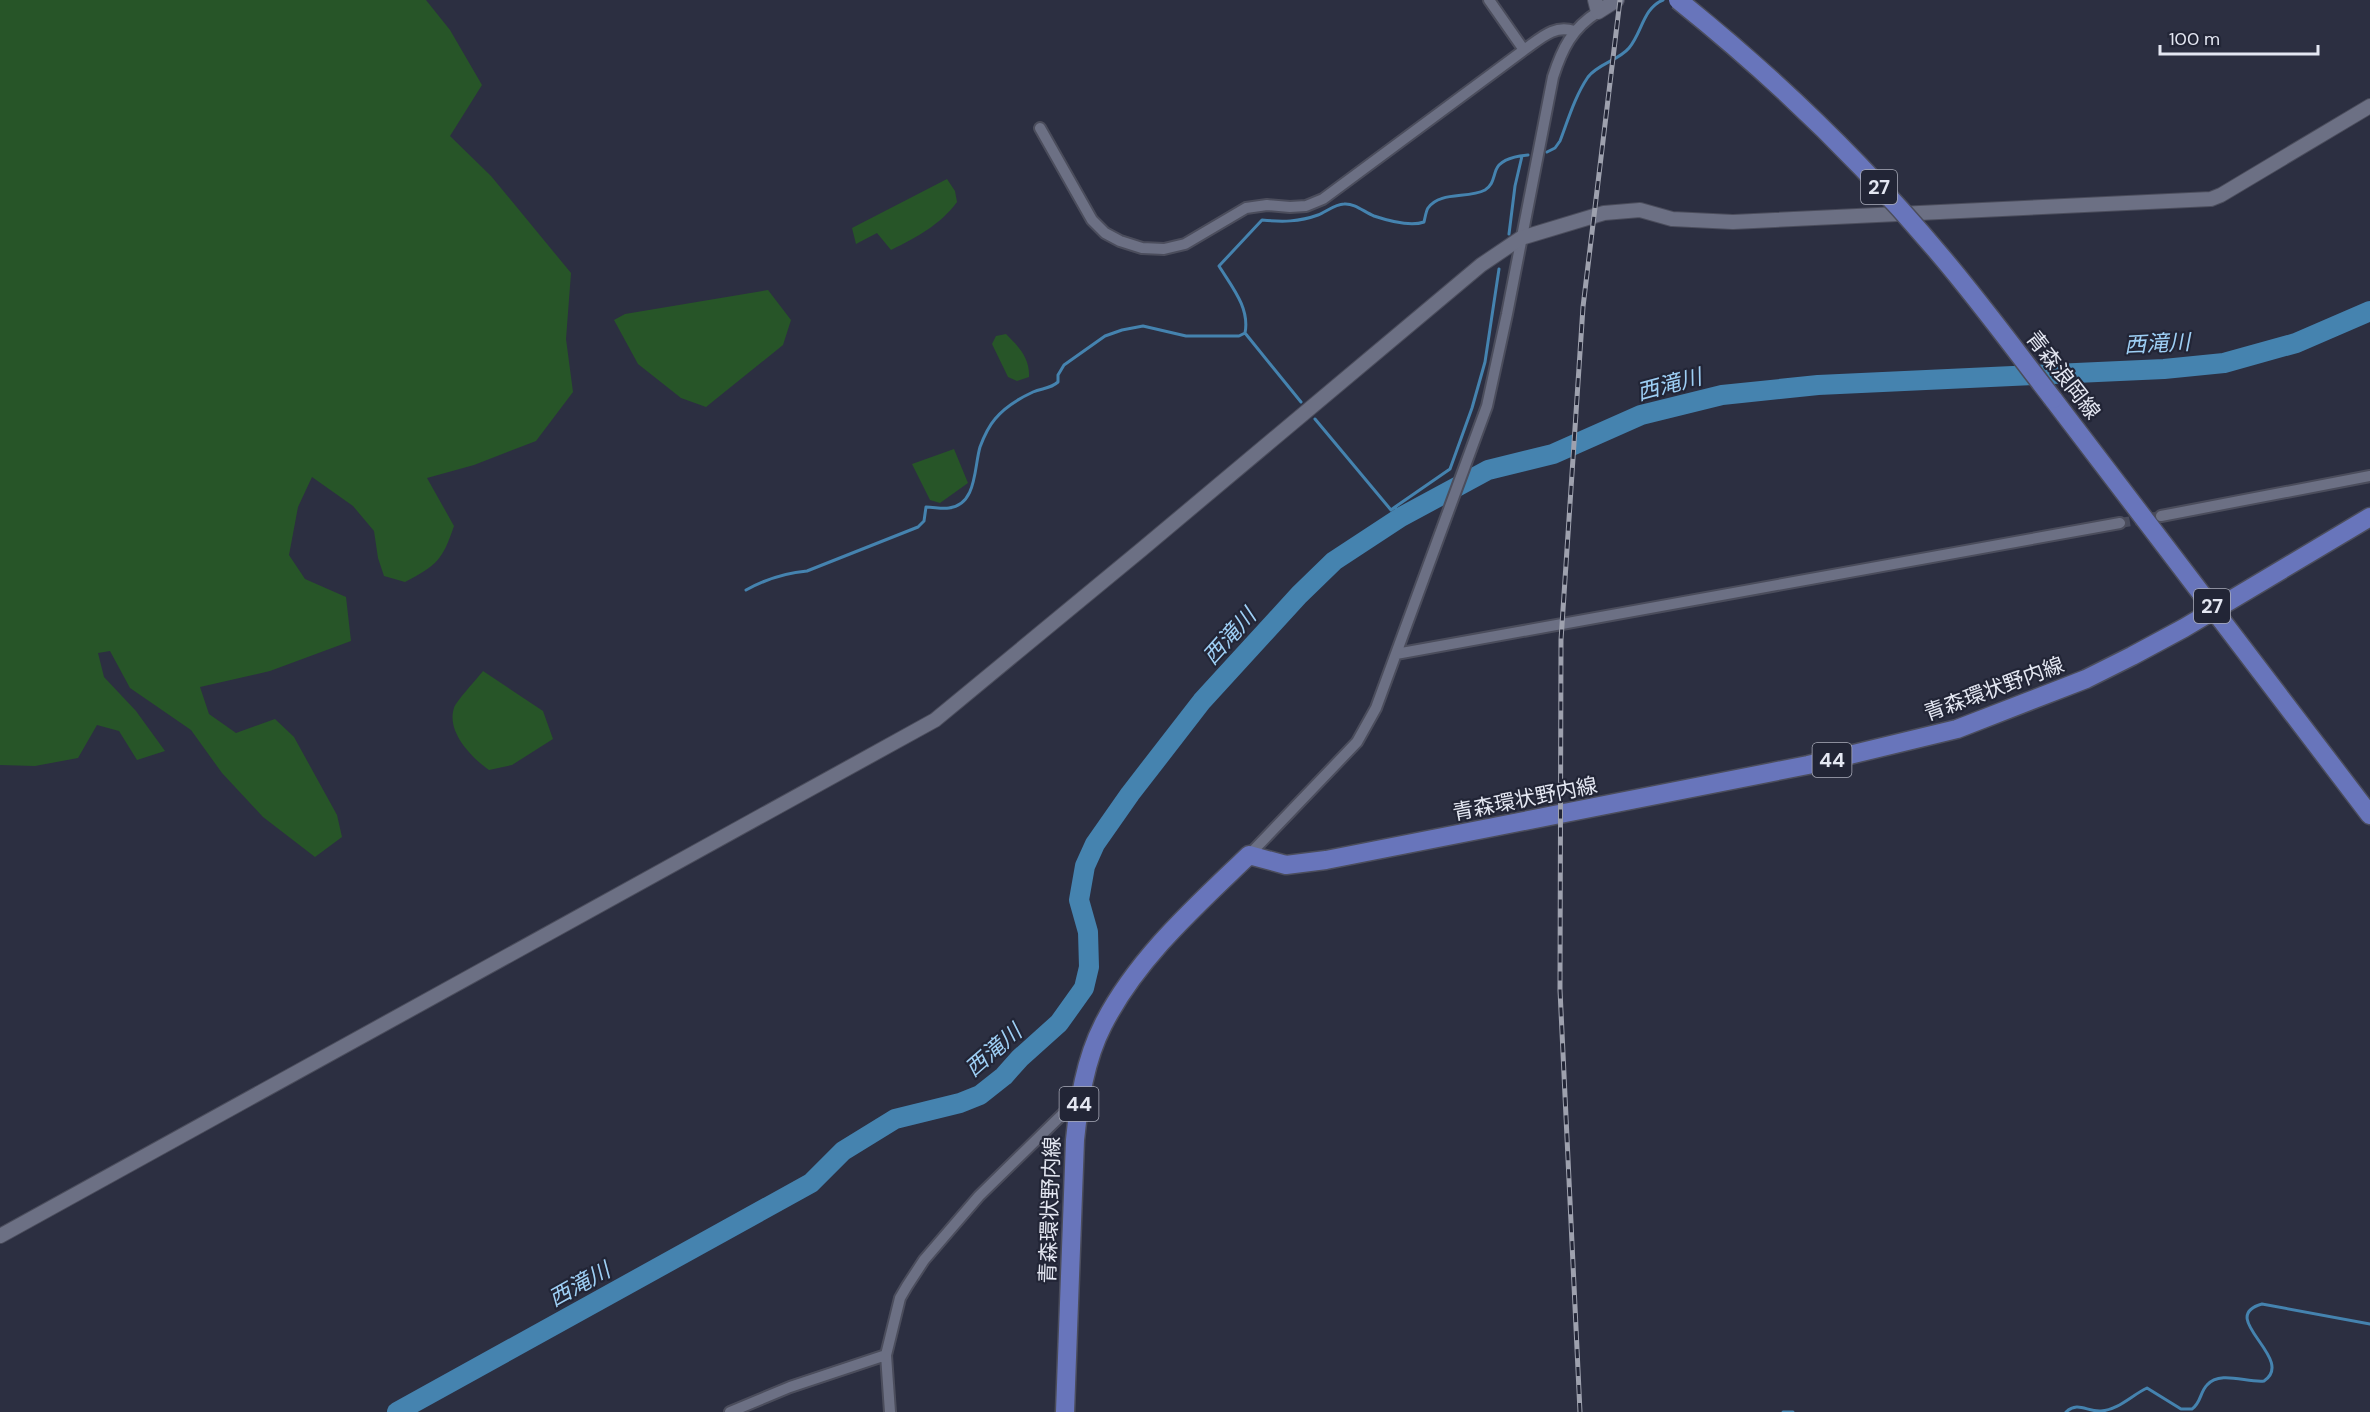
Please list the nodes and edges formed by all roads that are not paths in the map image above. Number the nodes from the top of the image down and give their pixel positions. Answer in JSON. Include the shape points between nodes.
{"nodes":[{"id":1,"x":1489,"y":0,"type":"edge"},
{"id":2,"x":1617,"y":0,"type":"edge"},
{"id":3,"x":1678,"y":0,"type":"edge"},
{"id":4,"x":1597,"y":6,"type":"edge"},
{"id":5,"x":1574,"y":31,"type":"junction"},
{"id":6,"x":1524,"y":50,"type":"junction"},
{"id":7,"x":2370,"y":106,"type":"edge"},
{"id":8,"x":1040,"y":128,"type":"dead end"},
{"id":9,"x":1521,"y":238,"type":"junction"},
{"id":10,"x":2370,"y":476,"type":"edge"},
{"id":11,"x":2161,"y":516,"type":"tunnel mouth"},
{"id":12,"x":2370,"y":517,"type":"edge"},
{"id":13,"x":2120,"y":524,"type":"tunnel mouth"},
{"id":14,"x":2215,"y":610,"type":"junction"},
{"id":15,"x":1396,"y":654,"type":"junction"},
{"id":16,"x":2370,"y":815,"type":"edge"},
{"id":17,"x":1249,"y":855,"type":"junction"},
{"id":18,"x":1079,"y":1098,"type":"junction"},
{"id":19,"x":0,"y":1236,"type":"edge"},
{"id":20,"x":886,"y":1355,"type":"junction"},
{"id":21,"x":730,"y":1412,"type":"edge"},
{"id":22,"x":890,"y":1412,"type":"edge"},
{"id":23,"x":1065,"y":1412,"type":"edge"}],
"edges":[{"from":1,"to":6,"type":"street"},
{"from":2,"to":4,"type":"street"},
{"from":3,"to":14,"type":"main road","name":"青森浪岡線","number":"27","bridge":true,"via":[[1780,88],[1941,255]]},
{"from":4,"to":5,"type":"street"},
{"from":5,"to":6,"type":"street","via":[[1553,31]]},
{"from":5,"to":9,"type":"street","via":[[1553,77]]},
{"from":6,"to":8,"type":"street","via":[[1323,199],[1306,206],[1246,208],[1185,244],[1164,249],[1142,248],[1105,233],[1092,220]]},
{"from":7,"to":9,"type":"street","via":[[2211,199],[1733,222],[1672,219],[1640,210],[1621,210]]},
{"from":9,"to":15,"type":"street","via":[[1487,406]]},
{"from":9,"to":19,"type":"street","via":[[1481,265],[934,720]]},
{"from":10,"to":11,"type":"street"},
{"from":12,"to":14,"type":"main road","name":"青森環状野内線","number":"44"},
{"from":13,"to":15,"type":"street"},
{"from":14,"to":16,"type":"main road","name":"青森浪岡線","number":"27"},
{"from":14,"to":17,"type":"main road","name":"青森環状野内線","number":"44","via":[[2132,656],[2049,694],[1957,729],[1862,754],[1318,862],[1286,865]]},
{"from":15,"to":17,"type":"street","via":[[1376,708],[1357,742]]},
{"from":17,"to":18,"type":"main road","name":"青森環状野内線","number":"44","via":[[1183,920],[1116,1002],[1102,1026]]},
{"from":18,"to":20,"type":"street","via":[[979,1196],[924,1260],[900,1299]]},
{"from":18,"to":23,"type":"main road","name":"青森環状野内線","number":"44"},
{"from":20,"to":21,"type":"street"},
{"from":20,"to":22,"type":"street"}]}
